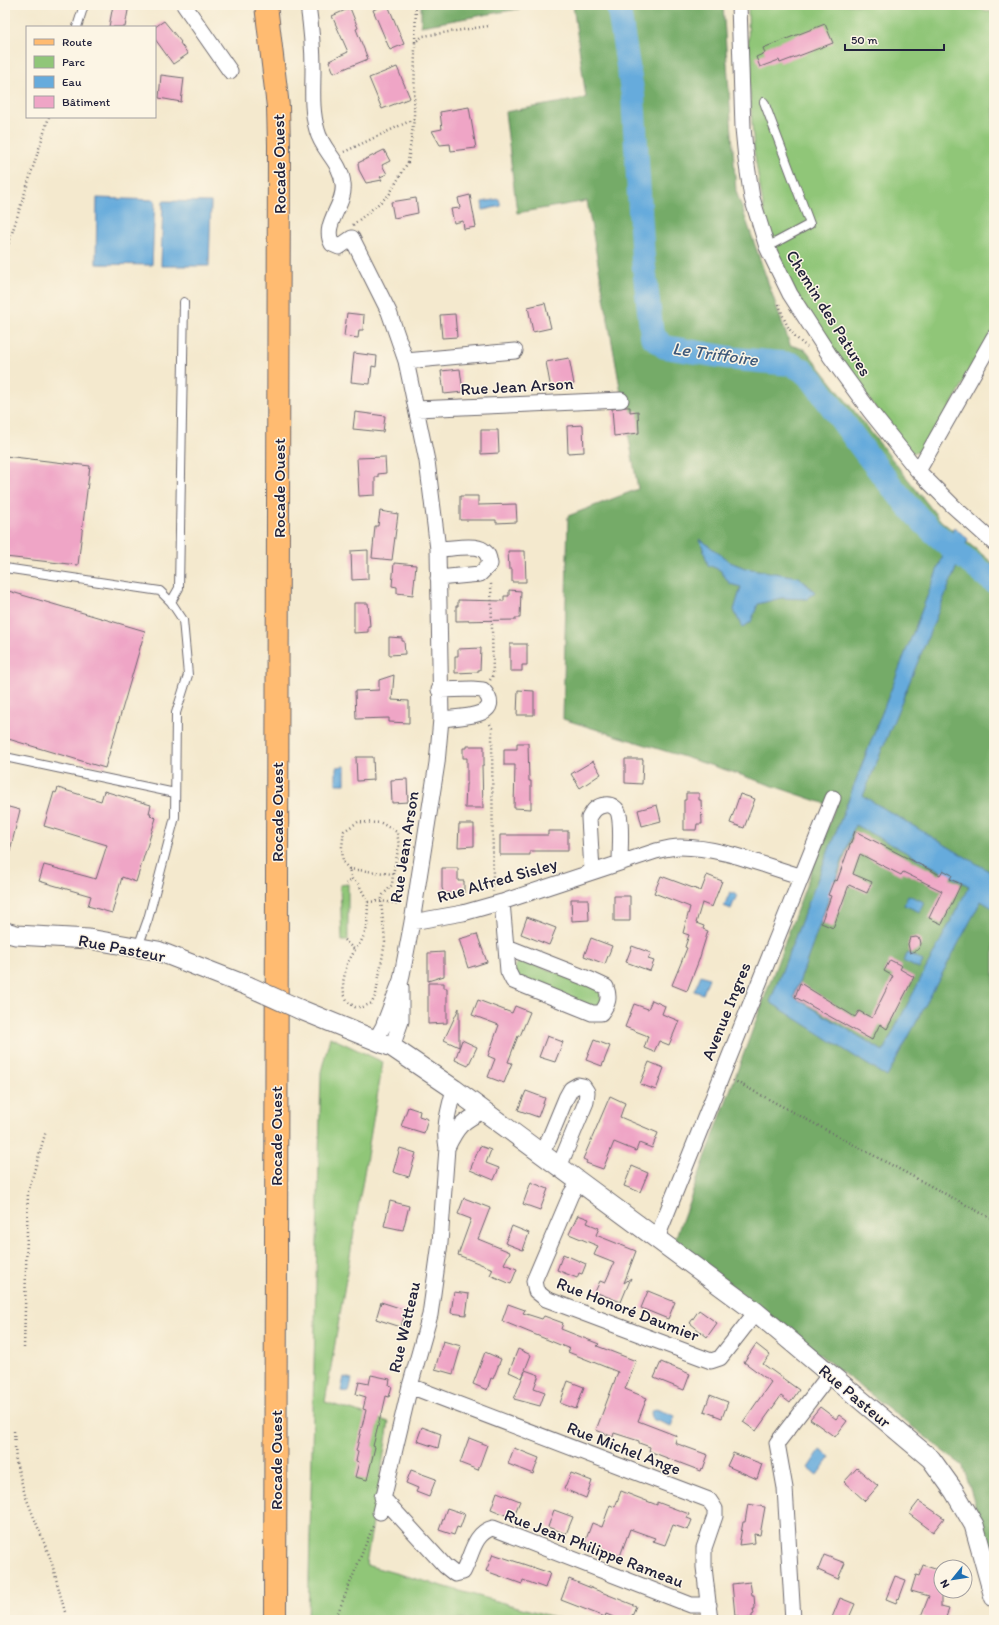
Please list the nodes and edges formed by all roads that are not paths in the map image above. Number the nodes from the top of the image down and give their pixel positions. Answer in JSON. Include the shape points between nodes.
{"nodes":[{"id":1,"x":84,"y":5,"type":"edge"},
{"id":2,"x":184,"y":5,"type":"edge"},
{"id":3,"x":266,"y":5,"type":"edge"},
{"id":4,"x":308,"y":5,"type":"edge"},
{"id":5,"x":738,"y":5,"type":"edge"},
{"id":6,"x":77,"y":26,"type":"edge"},
{"id":7,"x":230,"y":71,"type":"dead end"},
{"id":8,"x":764,"y":102,"type":"dead end"},
{"id":9,"x":766,"y":247,"type":"junction"},
{"id":10,"x":184,"y":302,"type":"dead end"},
{"id":11,"x":994,"y":337,"type":"edge"},
{"id":12,"x":515,"y":351,"type":"dead end"},
{"id":13,"x":406,"y":361,"type":"junction"},
{"id":14,"x":621,"y":400,"type":"dead end"},
{"id":15,"x":416,"y":409,"type":"junction"},
{"id":16,"x":918,"y":471,"type":"junction"},
{"id":17,"x":994,"y":544,"type":"edge"},
{"id":18,"x":438,"y":549,"type":"junction"},
{"id":19,"x":5,"y":568,"type":"edge"},
{"id":20,"x":438,"y":578,"type":"junction"},
{"id":21,"x":171,"y":602,"type":"junction"},
{"id":22,"x":439,"y":690,"type":"junction"},
{"id":23,"x":441,"y":719,"type":"junction"},
{"id":24,"x":5,"y":757,"type":"edge"},
{"id":25,"x":175,"y":793,"type":"junction"},
{"id":26,"x":833,"y":798,"type":"dead end"},
{"id":27,"x":620,"y":862,"type":"junction"},
{"id":28,"x":592,"y":871,"type":"junction"},
{"id":29,"x":800,"y":876,"type":"junction"},
{"id":30,"x":498,"y":903,"type":"junction"},
{"id":31,"x":412,"y":922,"type":"junction"},
{"id":32,"x":9,"y":935,"type":"edge"},
{"id":33,"x":507,"y":947,"type":"junction"},
{"id":34,"x":138,"y":948,"type":"junction"},
{"id":35,"x":384,"y":1043,"type":"junction"},
{"id":36,"x":454,"y":1089,"type":"junction"},
{"id":37,"x":484,"y":1111,"type":"junction"},
{"id":38,"x":447,"y":1148,"type":"junction"},
{"id":39,"x":541,"y":1153,"type":"junction"},
{"id":40,"x":559,"y":1166,"type":"junction"},
{"id":41,"x":579,"y":1182,"type":"junction"},
{"id":42,"x":658,"y":1240,"type":"junction"},
{"id":43,"x":756,"y":1312,"type":"junction"},
{"id":44,"x":830,"y":1374,"type":"junction"},
{"id":45,"x":410,"y":1386,"type":"junction"},
{"id":46,"x":382,"y":1497,"type":"junction"},
{"id":47,"x":377,"y":1517,"type":"road end"},
{"id":48,"x":994,"y":1597,"type":"edge"},
{"id":49,"x":710,"y":1613,"type":"edge"},
{"id":50,"x":275,"y":1620,"type":"edge"},
{"id":51,"x":793,"y":1620,"type":"edge"}],
"edges":[{"from":1,"to":6,"type":"lane"},
{"from":2,"to":7,"type":"street"},
{"from":3,"to":50,"type":"main road","name":"Rocade Ouest","via":[[278,99],[279,146]]},
{"from":4,"to":13,"type":"street","name":"Rue Jean Arson","via":[[312,33],[316,129],[321,144],[333,158],[344,184],[343,197],[330,225],[328,238],[332,244],[340,247],[352,238],[389,312]]},
{"from":5,"to":9,"type":"street","name":"Chemin des Patures","via":[[746,159],[752,198]]},
{"from":8,"to":9,"type":"lane","via":[[810,224]]},
{"from":9,"to":16,"type":"street","name":"Chemin des Patures","via":[[790,294],[830,356]]},
{"from":10,"to":21,"type":"lane","via":[[178,588]]},
{"from":11,"to":16,"type":"street"},
{"from":12,"to":13,"type":"street","name":"Rue Jean Arson"},
{"from":13,"to":15,"type":"street","name":"Rue Jean Arson"},
{"from":14,"to":15,"type":"street","name":"Rue Jean Arson"},
{"from":15,"to":18,"type":"street","name":"Rue Jean Arson","via":[[427,461]]},
{"from":16,"to":17,"type":"street","name":"Chemin des Patures"},
{"from":18,"to":20,"type":"street","name":"Rue Jean Arson"},
{"from":18,"to":20,"type":"street","via":[[483,550],[489,556],[490,564],[480,574]]},
{"from":19,"to":21,"type":"lane","via":[[160,591]]},
{"from":20,"to":22,"type":"street","name":"Rue Jean Arson"},
{"from":21,"to":25,"type":"lane","via":[[183,620],[188,675],[176,713]]},
{"from":22,"to":23,"type":"street","name":"Rue Jean Arson"},
{"from":22,"to":23,"type":"street","via":[[483,690],[489,702],[484,713]]},
{"from":23,"to":31,"type":"street","name":"Rue Jean Arson","via":[[437,763]]},
{"from":24,"to":25,"type":"lane"},
{"from":25,"to":34,"type":"lane","via":[[175,817]]},
{"from":26,"to":29,"type":"street","name":"Avenue Ingres"},
{"from":27,"to":28,"type":"street","name":"Rue Alfred Sisley"},
{"from":27,"to":28,"type":"street","via":[[619,813],[614,806],[599,806],[590,818]]},
{"from":27,"to":29,"type":"street","name":"Rue Alfred Sisley","via":[[679,847],[702,848]]},
{"from":28,"to":30,"type":"street","name":"Rue Alfred Sisley"},
{"from":29,"to":42,"type":"street","name":"Avenue Ingres"},
{"from":30,"to":31,"type":"street","name":"Rue Alfred Sisley","via":[[463,913]]},
{"from":30,"to":33,"type":"street"},
{"from":31,"to":35,"type":"street","name":"Rue Jean Arson","via":[[401,980],[401,1021]]},
{"from":32,"to":34,"type":"street","name":"Rue Pasteur","via":[[89,939]]},
{"from":33,"to":33,"type":"street","via":[[508,971],[513,981],[592,1014],[601,1013],[606,1006],[609,996],[606,988]]},
{"from":34,"to":35,"type":"street","name":"Rue Pasteur","bridge":true,"via":[[158,951]]},
{"from":35,"to":36,"type":"street","name":"Rue Pasteur"},
{"from":36,"to":37,"type":"street","name":"Rue Pasteur"},
{"from":36,"to":38,"type":"street","name":"Rue Watteau","via":[[445,1125]]},
{"from":37,"to":38,"type":"street","name":"Rue Watteau","via":[[462,1123]]},
{"from":37,"to":39,"type":"street","name":"Rue Pasteur"},
{"from":38,"to":45,"type":"street","name":"Rue Watteau","via":[[440,1243],[430,1315]]},
{"from":39,"to":40,"type":"street","name":"Rue Pasteur"},
{"from":39,"to":40,"type":"street","via":[[568,1093],[578,1085],[583,1086],[587,1092],[586,1102]]},
{"from":40,"to":41,"type":"street","name":"Rue Pasteur"},
{"from":41,"to":42,"type":"street","name":"Rue Pasteur"},
{"from":41,"to":43,"type":"street","name":"Rue Honoré Daumier","via":[[571,1194],[534,1281],[536,1291],[546,1299],[711,1362],[720,1358]]},
{"from":42,"to":43,"type":"street","name":"Rue Pasteur"},
{"from":43,"to":44,"type":"street","name":"Rue Pasteur"},
{"from":44,"to":48,"type":"street","name":"Rue Pasteur","via":[[931,1459],[974,1525]]},
{"from":44,"to":51,"type":"street","via":[[777,1443],[785,1488]]},
{"from":45,"to":46,"type":"street","name":"Rue Watteau"},
{"from":45,"to":49,"type":"street","name":"Rue Michel Ange","via":[[709,1500],[716,1509],[716,1516],[704,1548]]},
{"from":46,"to":47,"type":"street","name":"Rue Watteau"},
{"from":46,"to":49,"type":"street","name":"Rue Jean Philippe Rameau","via":[[455,1574],[463,1572],[478,1537],[485,1530],[493,1528]]}]}
